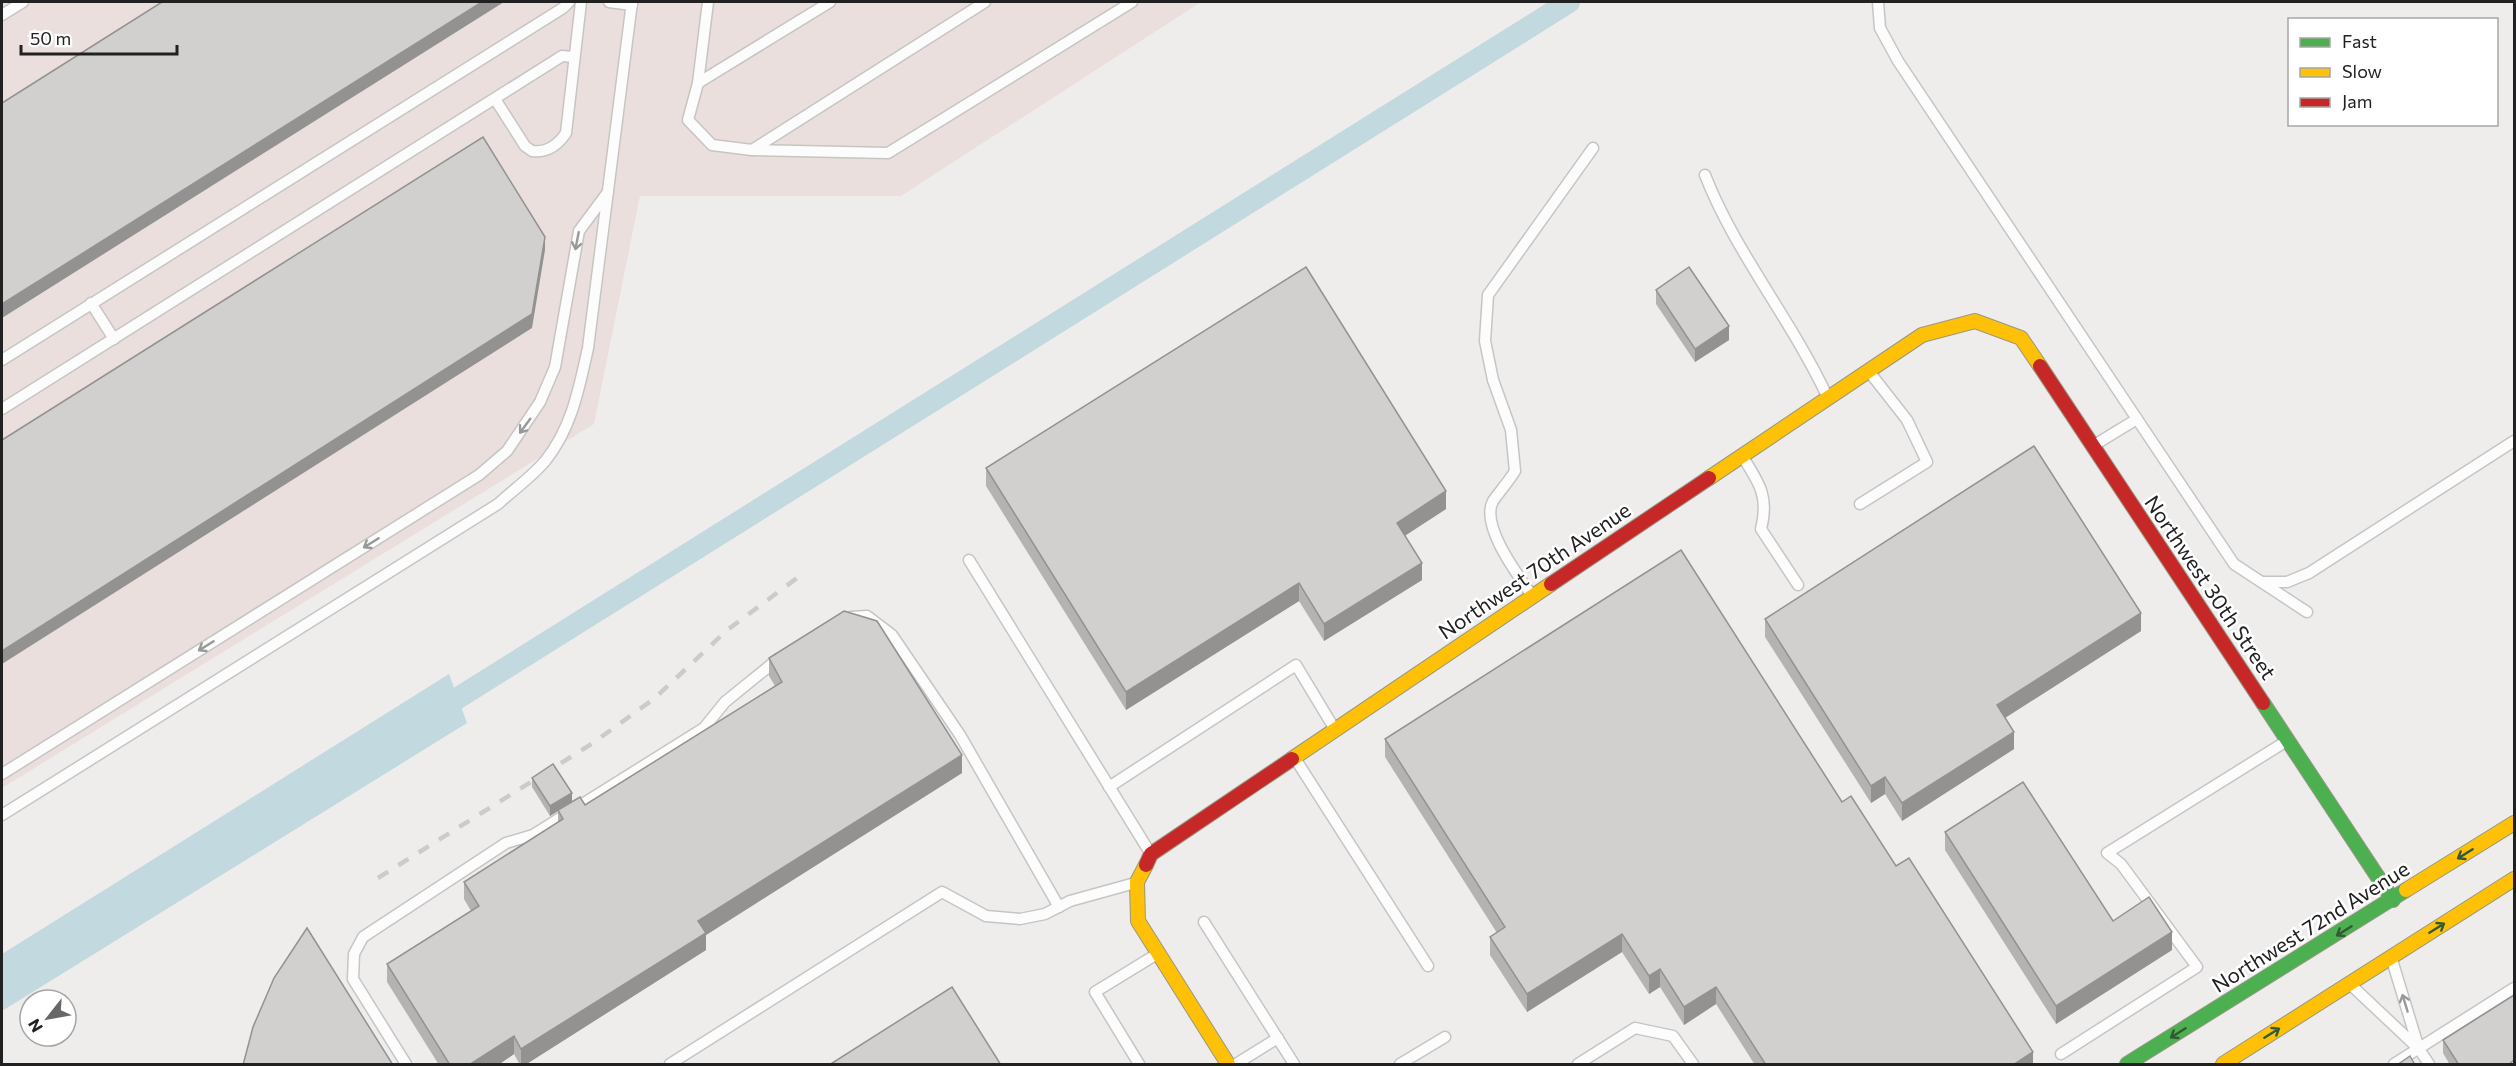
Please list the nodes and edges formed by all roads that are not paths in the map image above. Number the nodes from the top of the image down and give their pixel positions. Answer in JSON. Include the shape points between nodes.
{"nodes":[{"id":1,"x":23,"y":2,"type":"edge"},
{"id":2,"x":569,"y":2,"type":"edge"},
{"id":3,"x":581,"y":2,"type":"edge"},
{"id":4,"x":609,"y":2,"type":"edge"},
{"id":5,"x":708,"y":2,"type":"edge"},
{"id":6,"x":830,"y":2,"type":"edge"},
{"id":7,"x":985,"y":2,"type":"edge"},
{"id":8,"x":1132,"y":2,"type":"edge"},
{"id":9,"x":1878,"y":2,"type":"edge"},
{"id":10,"x":632,"y":3,"type":"edge"},
{"id":11,"x":2,"y":15,"type":"edge"},
{"id":12,"x":573,"y":57,"type":"junction"},
{"id":13,"x":698,"y":83,"type":"junction"},
{"id":14,"x":495,"y":99,"type":"junction"},
{"id":15,"x":1593,"y":148,"type":"dead end"},
{"id":16,"x":752,"y":150,"type":"junction"},
{"id":17,"x":1705,"y":175,"type":"dead end"},
{"id":18,"x":608,"y":192,"type":"junction"},
{"id":19,"x":91,"y":303,"type":"junction"},
{"id":20,"x":1975,"y":321,"type":"joint"},
{"id":21,"x":114,"y":339,"type":"junction"},
{"id":22,"x":2,"y":360,"type":"edge"},
{"id":23,"x":1869,"y":371,"type":"junction"},
{"id":24,"x":1828,"y":399,"type":"junction"},
{"id":25,"x":2,"y":409,"type":"edge"},
{"id":26,"x":2137,"y":419,"type":"junction"},
{"id":27,"x":2514,"y":441,"type":"edge"},
{"id":28,"x":2093,"y":446,"type":"junction"},
{"id":29,"x":1742,"y":456,"type":"junction"},
{"id":30,"x":1860,"y":504,"type":"dead end"},
{"id":31,"x":969,"y":560,"type":"dead end"},
{"id":32,"x":2262,"y":582,"type":"junction"},
{"id":33,"x":1798,"y":585,"type":"dead end"},
{"id":34,"x":1533,"y":597,"type":"junction"},
{"id":35,"x":2307,"y":612,"type":"dead end"},
{"id":36,"x":844,"y":617,"type":"edge"},
{"id":37,"x":785,"y":653,"type":"edge"},
{"id":38,"x":1335,"y":729,"type":"junction"},
{"id":39,"x":2288,"y":740,"type":"junction"},
{"id":40,"x":1294,"y":758,"type":"junction"},
{"id":41,"x":2,"y":774,"type":"edge"},
{"id":42,"x":1109,"y":787,"type":"junction"},
{"id":43,"x":2,"y":815,"type":"edge"},
{"id":44,"x":2514,"y":823,"type":"edge"},
{"id":45,"x":1151,"y":854,"type":"junction"},
{"id":46,"x":2514,"y":879,"type":"edge"},
{"id":47,"x":1137,"y":882,"type":"junction"},
{"id":48,"x":2394,"y":900,"type":"junction"},
{"id":49,"x":1059,"y":906,"type":"junction"},
{"id":50,"x":1204,"y":922,"type":"dead end"},
{"id":51,"x":1158,"y":954,"type":"junction"},
{"id":52,"x":2391,"y":957,"type":"junction"},
{"id":53,"x":1428,"y":966,"type":"dead end"},
{"id":54,"x":2350,"y":984,"type":"junction"},
{"id":55,"x":2514,"y":988,"type":"edge"},
{"id":56,"x":1445,"y":1037,"type":"dead end"},
{"id":57,"x":1278,"y":1038,"type":"junction"},
{"id":58,"x":2419,"y":1049,"type":"junction"},
{"id":59,"x":2061,"y":1053,"type":"dead end"},
{"id":60,"x":2128,"y":1064,"type":"edge"},
{"id":61,"x":406,"y":1065,"type":"edge"},
{"id":62,"x":670,"y":1065,"type":"edge"},
{"id":63,"x":1139,"y":1065,"type":"edge"},
{"id":64,"x":1228,"y":1065,"type":"edge"},
{"id":65,"x":1236,"y":1065,"type":"edge"},
{"id":66,"x":1294,"y":1065,"type":"edge"},
{"id":67,"x":1401,"y":1065,"type":"edge"},
{"id":68,"x":1578,"y":1065,"type":"edge"},
{"id":69,"x":1693,"y":1065,"type":"edge"},
{"id":70,"x":2223,"y":1065,"type":"edge"},
{"id":71,"x":2394,"y":1065,"type":"edge"},
{"id":72,"x":2429,"y":1065,"type":"edge"}],
"edges":[{"from":1,"to":11,"type":"lane"},
{"from":2,"to":19,"type":"lane"},
{"from":3,"to":12,"type":"lane"},
{"from":4,"to":10,"type":"lane"},
{"from":5,"to":13,"type":"lane"},
{"from":6,"to":13,"type":"lane"},
{"from":7,"to":16,"type":"lane"},
{"from":8,"to":16,"type":"lane","via":[[888,153]]},
{"from":9,"to":26,"type":"lane","via":[[1880,28],[1898,61]]},
{"from":10,"to":18,"type":"lane"},
{"from":12,"to":14,"type":"lane","via":[[562,56]]},
{"from":12,"to":14,"type":"lane","via":[[566,134],[541,153],[525,147]]},
{"from":13,"to":16,"type":"lane","via":[[688,120],[712,145]]},
{"from":14,"to":21,"type":"lane"},
{"from":15,"to":34,"type":"lane","via":[[1488,295],[1485,341],[1492,380],[1511,430],[1515,471],[1492,503],[1491,521],[1507,559]]},
{"from":17,"to":24,"type":"lane","via":[[1718,208],[1791,326]]},
{"from":18,"to":41,"type":"lane","one_way":true,"via":[[579,231],[555,367],[540,402],[507,451],[479,475]]},
{"from":18,"to":43,"type":"lane","via":[[586,359],[566,429],[545,461],[498,504]]},
{"from":19,"to":21,"type":"lane"},
{"from":19,"to":22,"type":"lane"},
{"from":20,"to":23,"type":"street","name":"Northwest 70th Avenue","via":[[1922,335]]},
{"from":20,"to":28,"type":"street","name":"Northwest 30th Street","via":[[2021,338]]},
{"from":21,"to":25,"type":"lane"},
{"from":23,"to":24,"type":"street","name":"Northwest 70th Avenue"},
{"from":23,"to":30,"type":"lane","via":[[1907,420],[1928,462]]},
{"from":24,"to":29,"type":"street","name":"Northwest 70th Avenue"},
{"from":26,"to":28,"type":"lane"},
{"from":26,"to":32,"type":"lane","via":[[2234,564]]},
{"from":27,"to":32,"type":"lane","via":[[2309,573],[2287,582]]},
{"from":28,"to":39,"type":"street","name":"Northwest 30th Street"},
{"from":29,"to":33,"type":"lane","via":[[1761,485],[1766,512],[1761,529]]},
{"from":29,"to":34,"type":"street","name":"Northwest 70th Avenue"},
{"from":31,"to":42,"type":"lane"},
{"from":32,"to":35,"type":"lane"},
{"from":34,"to":38,"type":"street","name":"Northwest 70th Avenue"},
{"from":36,"to":49,"type":"lane","via":[[867,616],[892,635],[960,735]]},
{"from":37,"to":61,"type":"lane","via":[[725,702],[704,728],[533,835],[506,843],[363,937],[354,954],[352,979]]},
{"from":38,"to":40,"type":"street","name":"Northwest 70th Avenue"},
{"from":38,"to":42,"type":"lane","via":[[1296,665]]},
{"from":39,"to":48,"type":"street","name":"Northwest 30th Street"},
{"from":39,"to":59,"type":"lane","via":[[2107,853],[2128,873],[2197,967]]},
{"from":40,"to":45,"type":"street","name":"Northwest 70th Avenue"},
{"from":40,"to":53,"type":"lane"},
{"from":42,"to":45,"type":"lane"},
{"from":44,"to":48,"type":"street","name":"Northwest 72nd Avenue","one_way":true},
{"from":45,"to":47,"type":"street","name":"Northwest 70th Avenue"},
{"from":52,"to":46,"type":"street","one_way":true},
{"from":47,"to":49,"type":"lane"},
{"from":47,"to":51,"type":"street","via":[[1138,921]]},
{"from":48,"to":60,"type":"street","name":"Northwest 72nd Avenue","one_way":true},
{"from":49,"to":62,"type":"lane","via":[[1045,914],[1000,919],[970,909],[942,892]]},
{"from":50,"to":57,"type":"lane"},
{"from":51,"to":63,"type":"lane","via":[[1095,992]]},
{"from":51,"to":64,"type":"street"},
{"from":52,"to":54,"type":"street"},
{"from":58,"to":52,"type":"lane","one_way":true},
{"from":54,"to":58,"type":"lane"},
{"from":70,"to":54,"type":"street","one_way":true},
{"from":55,"to":58,"type":"lane"},
{"from":56,"to":67,"type":"lane"},
{"from":57,"to":65,"type":"lane"},
{"from":57,"to":66,"type":"lane"},
{"from":58,"to":71,"type":"lane"},
{"from":58,"to":72,"type":"lane"},
{"from":68,"to":69,"type":"lane","via":[[1635,1028],[1673,1036]]}]}
